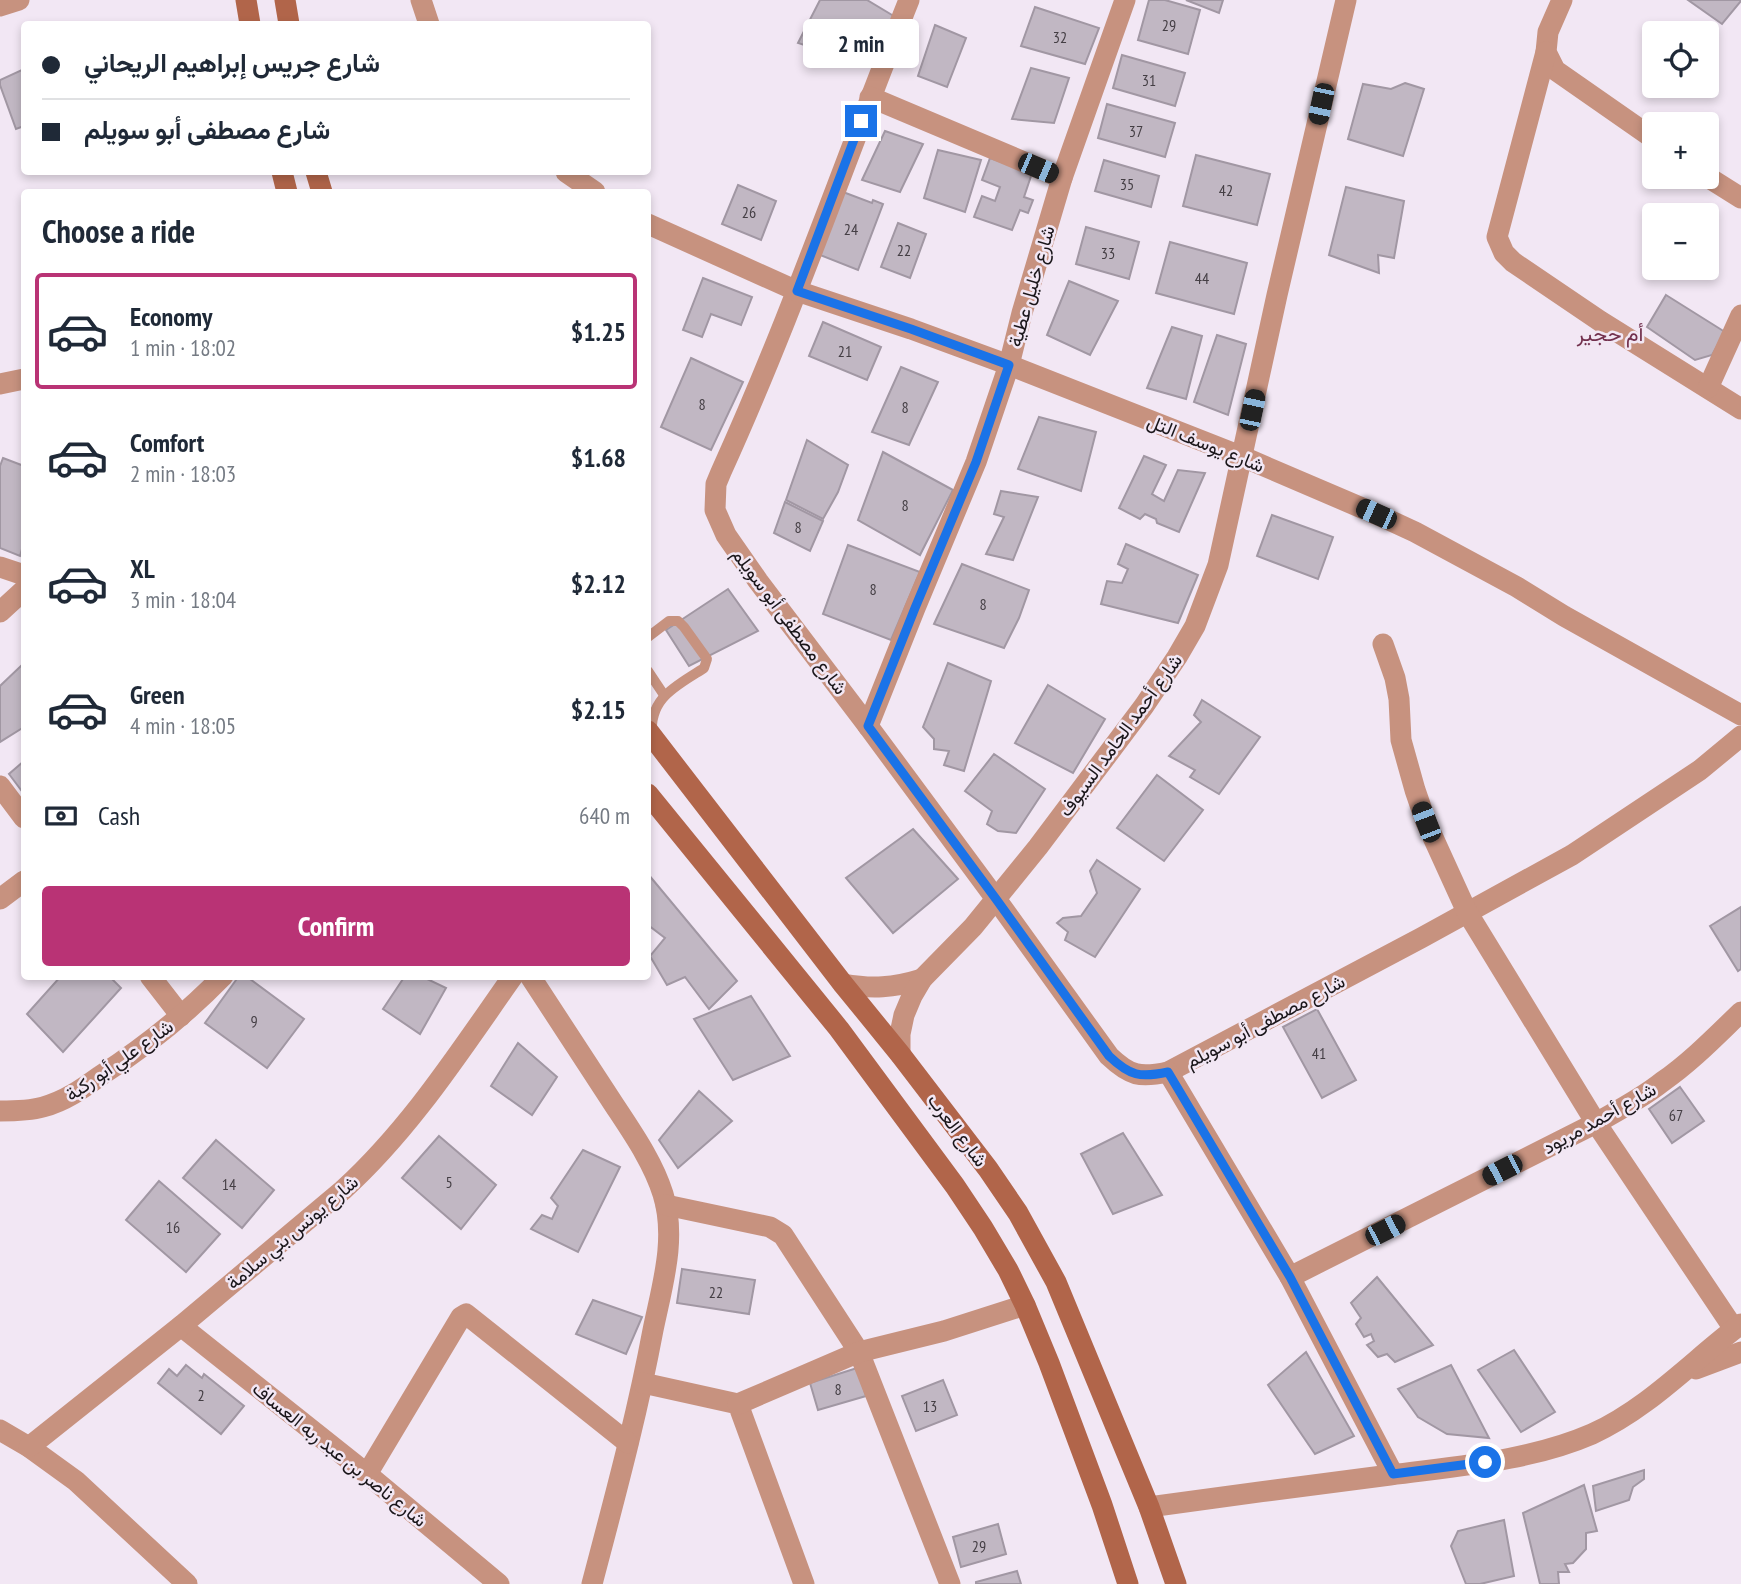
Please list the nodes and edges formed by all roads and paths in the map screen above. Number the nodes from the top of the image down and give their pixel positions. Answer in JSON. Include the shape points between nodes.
{"nodes":[{"id":1,"x":19,"y":0,"type":"edge"},
{"id":2,"x":246,"y":0,"type":"edge"},
{"id":3,"x":285,"y":0,"type":"edge"},
{"id":4,"x":421,"y":0,"type":"edge"},
{"id":5,"x":909,"y":0,"type":"edge"},
{"id":6,"x":1125,"y":0,"type":"edge"},
{"id":7,"x":1346,"y":0,"type":"edge"},
{"id":8,"x":1562,"y":0,"type":"edge"},
{"id":9,"x":0,"y":6,"type":"edge"},
{"id":10,"x":250,"y":21,"type":"edge"},
{"id":11,"x":288,"y":21,"type":"edge"},
{"id":12,"x":428,"y":21,"type":"edge"},
{"id":13,"x":1546,"y":52,"type":"junction"},
{"id":14,"x":870,"y":97,"type":"junction"},
{"id":15,"x":1642,"y":131,"type":"edge"},
{"id":16,"x":570,"y":175,"type":"edge"},
{"id":17,"x":1062,"y":178,"type":"junction"},
{"id":18,"x":1719,"y":184,"type":"edge"},
{"id":19,"x":591,"y":189,"type":"edge"},
{"id":20,"x":1741,"y":198,"type":"edge"},
{"id":21,"x":651,"y":225,"type":"edge"},
{"id":22,"x":797,"y":291,"type":"junction"},
{"id":23,"x":1741,"y":315,"type":"edge"},
{"id":24,"x":1009,"y":365,"type":"junction"},
{"id":25,"x":21,"y":380,"type":"edge"},
{"id":26,"x":0,"y":384,"type":"edge"},
{"id":27,"x":1708,"y":388,"type":"junction"},
{"id":28,"x":1741,"y":408,"type":"edge"},
{"id":29,"x":1242,"y":457,"type":"junction"},
{"id":30,"x":0,"y":567,"type":"edge"},
{"id":31,"x":21,"y":574,"type":"edge"},
{"id":32,"x":21,"y":593,"type":"edge"},
{"id":33,"x":0,"y":612,"type":"edge"},
{"id":34,"x":651,"y":635,"type":"edge"},
{"id":35,"x":1383,"y":645,"type":"dead end"},
{"id":36,"x":651,"y":676,"type":"edge"},
{"id":37,"x":664,"y":695,"type":"junction"},
{"id":38,"x":1741,"y":715,"type":"edge"},
{"id":39,"x":868,"y":726,"type":"junction"},
{"id":40,"x":651,"y":730,"type":"edge"},
{"id":41,"x":651,"y":735,"type":"edge"},
{"id":42,"x":1741,"y":736,"type":"edge"},
{"id":43,"x":0,"y":786,"type":"edge"},
{"id":44,"x":651,"y":804,"type":"edge"},
{"id":45,"x":21,"y":814,"type":"edge"},
{"id":46,"x":21,"y":883,"type":"edge"},
{"id":47,"x":0,"y":899,"type":"edge"},
{"id":48,"x":996,"y":899,"type":"junction"},
{"id":49,"x":1467,"y":912,"type":"junction"},
{"id":50,"x":922,"y":979,"type":"junction"},
{"id":51,"x":153,"y":980,"type":"edge"},
{"id":52,"x":219,"y":980,"type":"edge"},
{"id":53,"x":510,"y":980,"type":"edge"},
{"id":54,"x":533,"y":980,"type":"edge"},
{"id":55,"x":843,"y":984,"type":"junction"},
{"id":56,"x":1741,"y":1012,"type":"edge"},
{"id":57,"x":181,"y":1016,"type":"junction"},
{"id":58,"x":900,"y":1054,"type":"junction"},
{"id":59,"x":1168,"y":1072,"type":"junction"},
{"id":60,"x":0,"y":1111,"type":"edge"},
{"id":61,"x":1596,"y":1123,"type":"junction"},
{"id":62,"x":666,"y":1205,"type":"junction"},
{"id":63,"x":1290,"y":1277,"type":"junction"},
{"id":64,"x":1025,"y":1305,"type":"junction"},
{"id":65,"x":181,"y":1326,"type":"junction"},
{"id":66,"x":1737,"y":1327,"type":"edge"},
{"id":67,"x":859,"y":1352,"type":"junction"},
{"id":68,"x":1741,"y":1352,"type":"edge"},
{"id":69,"x":1681,"y":1375,"type":"junction"},
{"id":70,"x":643,"y":1383,"type":"junction"},
{"id":71,"x":738,"y":1404,"type":"junction"},
{"id":72,"x":0,"y":1430,"type":"edge"},
{"id":73,"x":628,"y":1443,"type":"junction"},
{"id":74,"x":29,"y":1447,"type":"junction"},
{"id":75,"x":367,"y":1474,"type":"junction"},
{"id":76,"x":1393,"y":1474,"type":"junction"},
{"id":77,"x":1149,"y":1507,"type":"junction"},
{"id":78,"x":595,"y":1582,"type":"edge"},
{"id":79,"x":187,"y":1584,"type":"edge"},
{"id":80,"x":499,"y":1584,"type":"edge"},
{"id":81,"x":804,"y":1584,"type":"edge"},
{"id":82,"x":950,"y":1584,"type":"edge"},
{"id":83,"x":1128,"y":1584,"type":"edge"},
{"id":84,"x":1176,"y":1584,"type":"edge"}],
"edges":[{"from":1,"to":9,"type":"street"},
{"from":2,"to":10,"type":"main road"},
{"from":3,"to":11,"type":"main road"},
{"from":4,"to":12,"type":"street"},
{"from":5,"to":14,"type":"street","name":"شارع مصطفى أبو سويلم"},
{"from":6,"to":17,"type":"street","name":"شارع خليل عطية"},
{"from":7,"to":29,"type":"street","name":"شارع أحمد الحامد السيوف"},
{"from":8,"to":13,"type":"street","via":[[1548,32]]},
{"from":13,"to":15,"type":"street","via":[[1555,70]]},
{"from":13,"to":27,"type":"street","via":[[1497,237],[1504,253],[1600,321]]},
{"from":14,"to":17,"type":"street"},
{"from":14,"to":22,"type":"street","name":"شارع مصطفى أبو سويلم"},
{"from":16,"to":19,"type":"street"},
{"from":17,"to":24,"type":"street","name":"شارع خليل عطية"},
{"from":18,"to":20,"type":"street"},
{"from":21,"to":22,"type":"street","name":"شارع يوسف التل"},
{"from":22,"to":24,"type":"street","name":"شارع يوسف التل"},
{"from":22,"to":39,"type":"street","name":"شارع مصطفى أبو سويلم","via":[[716,485],[715,510],[726,535],[758,581]]},
{"from":23,"to":27,"type":"street"},
{"from":24,"to":29,"type":"street","name":"شارع يوسف التل"},
{"from":24,"to":39,"type":"street","name":"شارع خليل عطية","via":[[976,462]]},
{"from":25,"to":26,"type":"street"},
{"from":27,"to":28,"type":"street"},
{"from":29,"to":38,"type":"street","name":"شارع يوسف التل","via":[[1415,532]]},
{"from":29,"to":48,"type":"street","name":"شارع أحمد الحامد السيوف","via":[[1218,565],[1195,626],[1144,706]]},
{"from":30,"to":31,"type":"street"},
{"from":32,"to":33,"type":"street"},
{"from":34,"to":37,"type":"lane","via":[[669,621],[678,621],[707,659],[704,668]]},
{"from":35,"to":49,"type":"street","via":[[1395,678],[1401,740],[1415,790]]},
{"from":36,"to":37,"type":"lane"},
{"from":37,"to":40,"type":"lane"},
{"from":39,"to":48,"type":"street","name":"شارع مصطفى أبو سويلم"},
{"from":41,"to":55,"type":"main road","name":"شارع العرب"},
{"from":42,"to":49,"type":"street","name":"شارع مصطفى أبو سويلم","via":[[1626,821]]},
{"from":43,"to":45,"type":"street"},
{"from":44,"to":64,"type":"main road","name":"شارع العرب","via":[[839,1029],[955,1186]]},
{"from":46,"to":47,"type":"street"},
{"from":48,"to":50,"type":"street","name":"شارع أحمد الحامد السيوف"},
{"from":48,"to":59,"type":"street","name":"شارع مصطفى أبو سويلم","via":[[1109,1056],[1135,1074]]},
{"from":49,"to":59,"type":"street","name":"شارع مصطفى أبو سويلم"},
{"from":49,"to":61,"type":"street"},
{"from":50,"to":55,"type":"street","via":[[883,988]]},
{"from":50,"to":58,"type":"street","name":"شارع أحمد الحامد السيوف","via":[[904,1015]]},
{"from":51,"to":57,"type":"street"},
{"from":52,"to":57,"type":"street","name":"شارع علي أبو ركبة"},
{"from":53,"to":65,"type":"street","name":"شارع يونس بني سلامة","via":[[421,1106],[365,1170]]},
{"from":54,"to":62,"type":"street","via":[[637,1139],[657,1175]]},
{"from":55,"to":58,"type":"main road","name":"شارع العرب"},
{"from":56,"to":61,"type":"street","name":"شارع أحمد مريود","via":[[1663,1082]]},
{"from":57,"to":60,"type":"street","name":"شارع علي أبو ركبة","via":[[68,1098],[42,1108]]},
{"from":58,"to":77,"type":"main road","name":"شارع العرب","via":[[988,1169],[1037,1247],[1056,1282]]},
{"from":59,"to":63,"type":"street"},
{"from":61,"to":63,"type":"street","name":"شارع أحمد مريود"},
{"from":61,"to":66,"type":"street"},
{"from":62,"to":67,"type":"street","via":[[780,1232]]},
{"from":62,"to":70,"type":"street","via":[[670,1237]]},
{"from":63,"to":76,"type":"street"},
{"from":64,"to":67,"type":"street"},
{"from":64,"to":83,"type":"main road","name":"شارع العرب","via":[[1084,1454]]},
{"from":65,"to":74,"type":"street","name":"شارع يونس بني سلامة"},
{"from":65,"to":75,"type":"street","name":"شارع ناصر بن عبد ربه العساف"},
{"from":66,"to":69,"type":"street"},
{"from":67,"to":71,"type":"street"},
{"from":67,"to":82,"type":"street"},
{"from":68,"to":69,"type":"street"},
{"from":69,"to":76,"type":"street","via":[[1614,1423],[1567,1443],[1511,1457]]},
{"from":70,"to":71,"type":"street"},
{"from":70,"to":73,"type":"street"},
{"from":71,"to":81,"type":"street"},
{"from":72,"to":74,"type":"street"},
{"from":73,"to":75,"type":"street","via":[[466,1314]]},
{"from":73,"to":78,"type":"street"},
{"from":74,"to":79,"type":"street","via":[[76,1481]]},
{"from":75,"to":80,"type":"street","name":"شارع ناصر بن عبد ربه العساف"},
{"from":76,"to":77,"type":"street"},
{"from":77,"to":84,"type":"main road","name":"شارع العرب"}]}
